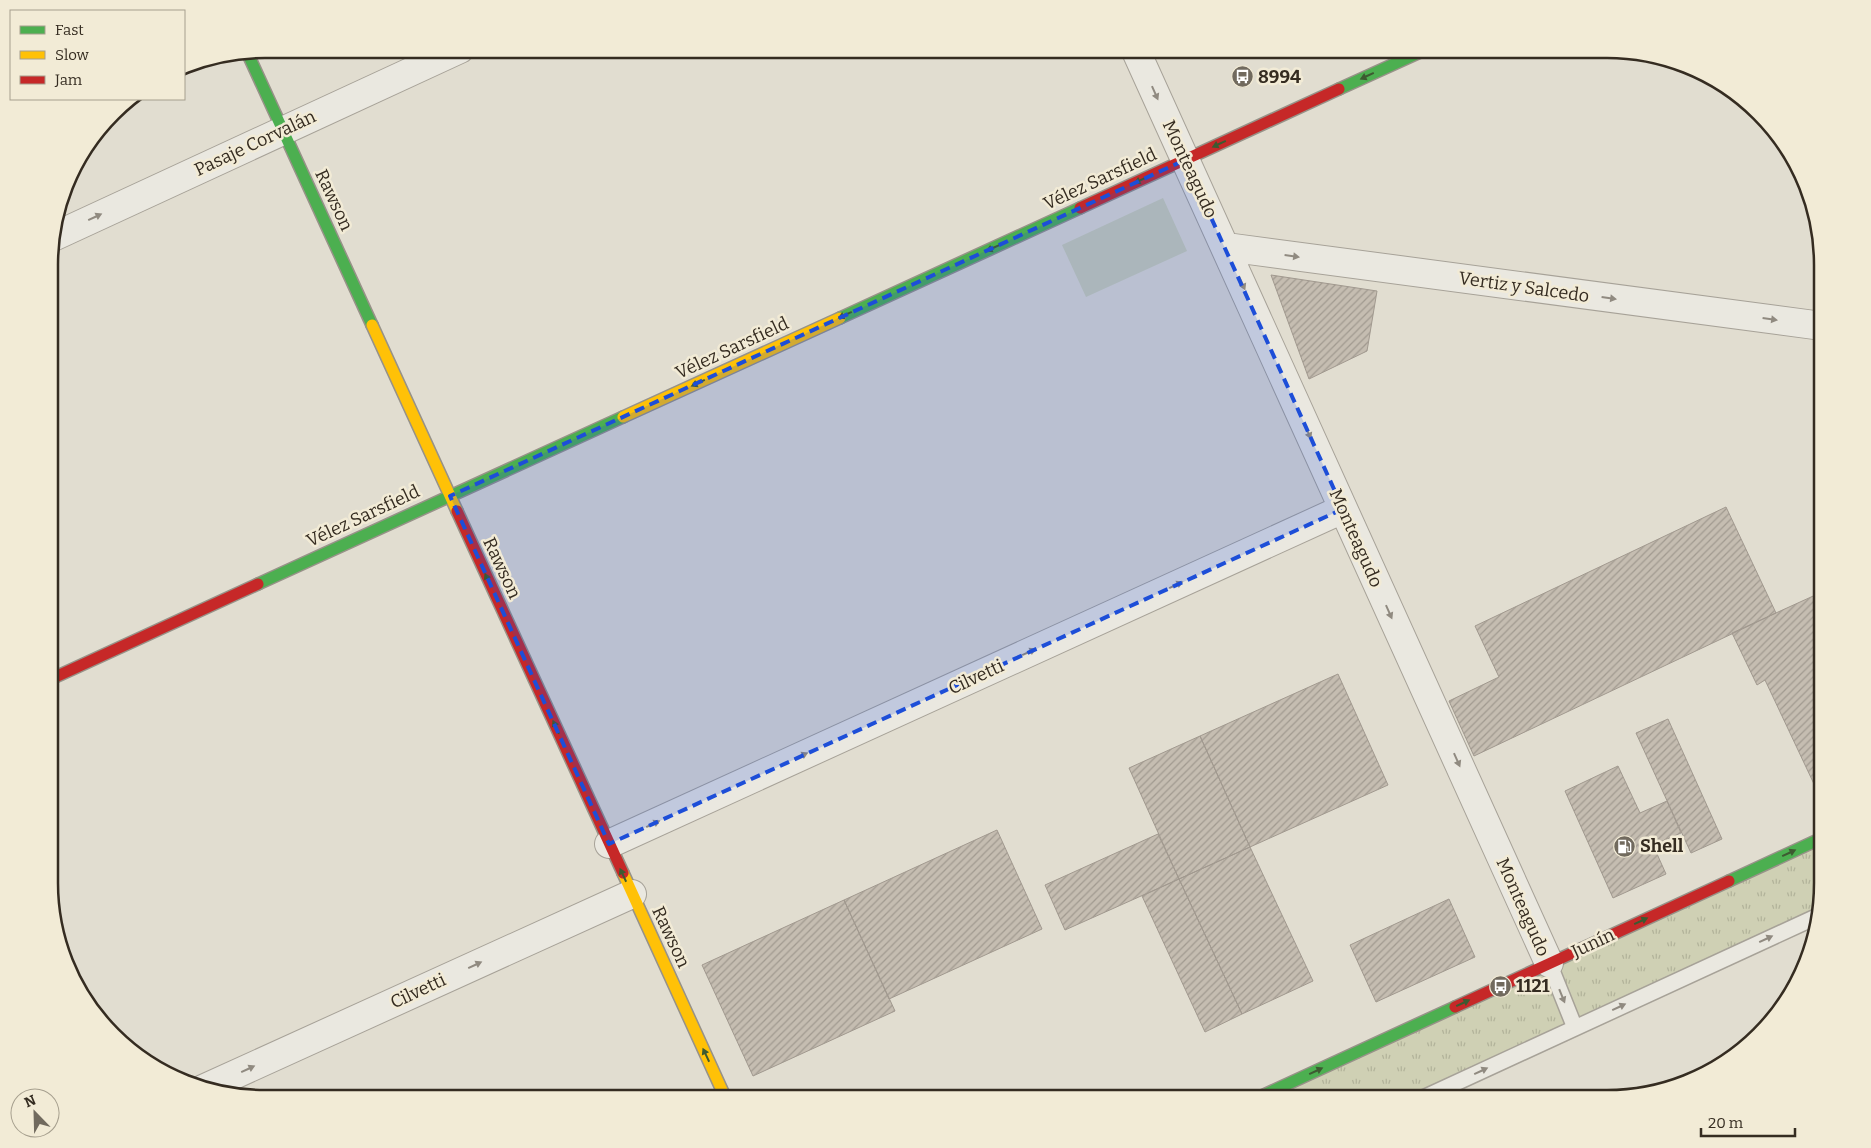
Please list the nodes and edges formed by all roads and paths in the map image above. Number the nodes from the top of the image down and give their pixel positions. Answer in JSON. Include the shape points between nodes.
{"nodes":[{"id":1,"x":250,"y":58,"type":"edge"},
{"id":2,"x":440,"y":58,"type":"edge"},
{"id":3,"x":1139,"y":58,"type":"edge"},
{"id":4,"x":1407,"y":58,"type":"edge"},
{"id":5,"x":283,"y":130,"type":"junction"},
{"id":6,"x":1185,"y":160,"type":"junction"},
{"id":7,"x":60,"y":234,"type":"edge"},
{"id":8,"x":1226,"y":247,"type":"junction"},
{"id":9,"x":1814,"y":325,"type":"edge"},
{"id":10,"x":450,"y":496,"type":"junction"},
{"id":11,"x":1342,"y":509,"type":"junction"},
{"id":12,"x":58,"y":674,"type":"edge"},
{"id":13,"x":1814,"y":842,"type":"edge"},
{"id":14,"x":609,"y":844,"type":"junction"},
{"id":15,"x":632,"y":894,"type":"junction"},
{"id":16,"x":1811,"y":919,"type":"edge"},
{"id":17,"x":1549,"y":963,"type":"junction"},
{"id":18,"x":1575,"y":1028,"type":"junction"},
{"id":19,"x":214,"y":1084,"type":"edge"},
{"id":20,"x":722,"y":1090,"type":"edge"},
{"id":21,"x":1275,"y":1090,"type":"edge"},
{"id":22,"x":1441,"y":1090,"type":"edge"}],
"edges":[{"from":1,"to":5,"type":"main road","name":"Rawson"},
{"from":2,"to":5,"type":"street","name":"Pasaje Corvalán"},
{"from":3,"to":6,"type":"street","name":"Monteagudo","one_way":true},
{"from":4,"to":6,"type":"main road","name":"Vélez Sarsfield","one_way":true},
{"from":7,"to":5,"type":"street","name":"Pasaje Corvalán","one_way":true},
{"from":5,"to":10,"type":"main road","name":"Rawson"},
{"from":6,"to":8,"type":"street","name":"Monteagudo"},
{"from":6,"to":10,"type":"main road","name":"Vélez Sarsfield","one_way":true},
{"from":8,"to":9,"type":"street","name":"Vertiz y Salcedo","one_way":true},
{"from":8,"to":11,"type":"street","name":"Monteagudo","one_way":true},
{"from":10,"to":12,"type":"main road","name":"Vélez Sarsfield"},
{"from":14,"to":10,"type":"main road","name":"Rawson","one_way":true},
{"from":14,"to":11,"type":"street","name":"Cilvetti","one_way":true},
{"from":11,"to":17,"type":"street","name":"Monteagudo","one_way":true},
{"from":17,"to":13,"type":"main road","name":"Junín","one_way":true},
{"from":15,"to":14,"type":"main road","name":"Rawson","one_way":true},
{"from":19,"to":15,"type":"street","name":"Cilvetti","one_way":true},
{"from":20,"to":15,"type":"main road","name":"Rawson","one_way":true},
{"from":18,"to":16,"type":"lane","one_way":true},
{"from":17,"to":18,"type":"lane","name":"Monteagudo","one_way":true},
{"from":21,"to":17,"type":"main road","name":"Junín","one_way":true},
{"from":22,"to":18,"type":"lane","one_way":true}]}
